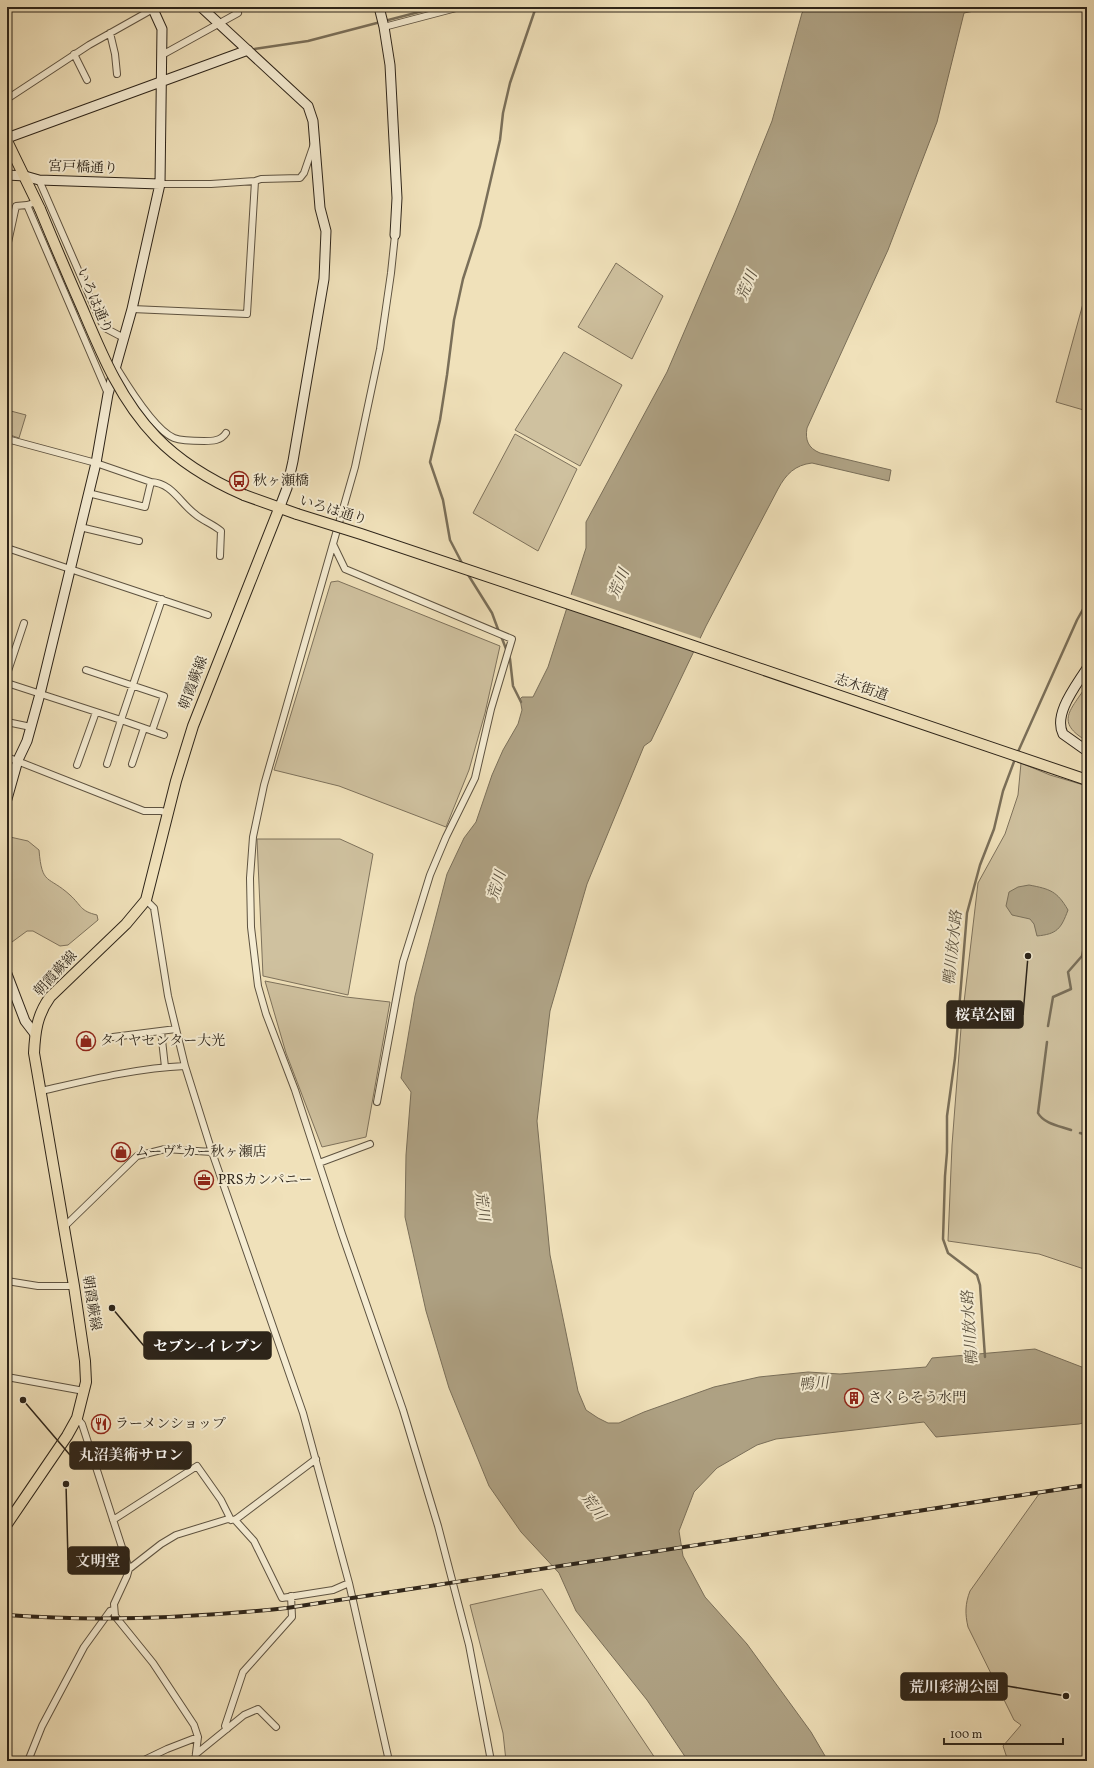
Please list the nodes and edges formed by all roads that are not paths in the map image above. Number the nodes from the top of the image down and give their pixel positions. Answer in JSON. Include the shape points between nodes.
{"nodes":[{"id":1,"x":201,"y":7,"type":"edge"},
{"id":2,"x":379,"y":7,"type":"edge"},
{"id":3,"x":460,"y":7,"type":"edge"},
{"id":4,"x":153,"y":8,"type":"edge"},
{"id":5,"x":238,"y":13,"type":"dead end"},
{"id":6,"x":220,"y":24,"type":"junction"},
{"id":7,"x":383,"y":24,"type":"junction"},
{"id":8,"x":110,"y":33,"type":"junction"},
{"id":9,"x":248,"y":50,"type":"junction"},
{"id":10,"x":74,"y":54,"type":"junction"},
{"id":11,"x":162,"y":56,"type":"junction"},
{"id":12,"x":117,"y":74,"type":"dead end"},
{"id":13,"x":162,"y":78,"type":"junction"},
{"id":14,"x":87,"y":80,"type":"dead end"},
{"id":15,"x":7,"y":99,"type":"edge"},
{"id":16,"x":7,"y":140,"type":"edge"},
{"id":17,"x":314,"y":142,"type":"junction"},
{"id":18,"x":7,"y":175,"type":"edge"},
{"id":19,"x":25,"y":176,"type":"junction"},
{"id":20,"x":39,"y":180,"type":"junction"},
{"id":21,"x":255,"y":181,"type":"junction"},
{"id":22,"x":160,"y":184,"type":"junction"},
{"id":23,"x":35,"y":206,"type":"junction"},
{"id":24,"x":395,"y":235,"type":"joint"},
{"id":25,"x":7,"y":247,"type":"edge"},
{"id":26,"x":132,"y":309,"type":"junction"},
{"id":27,"x":124,"y":338,"type":"junction"},
{"id":28,"x":116,"y":367,"type":"junction"},
{"id":29,"x":108,"y":394,"type":"junction"},
{"id":30,"x":226,"y":433,"type":"dead end"},
{"id":31,"x":7,"y":438,"type":"edge"},
{"id":32,"x":96,"y":463,"type":"junction"},
{"id":33,"x":151,"y":482,"type":"junction"},
{"id":34,"x":88,"y":494,"type":"junction"},
{"id":35,"x":279,"y":509,"type":"junction"},
{"id":36,"x":80,"y":527,"type":"junction"},
{"id":37,"x":139,"y":541,"type":"dead end"},
{"id":38,"x":333,"y":544,"type":"junction"},
{"id":39,"x":7,"y":548,"type":"edge"},
{"id":40,"x":220,"y":556,"type":"dead end"},
{"id":41,"x":71,"y":568,"type":"junction"},
{"id":42,"x":162,"y":599,"type":"junction"},
{"id":43,"x":208,"y":615,"type":"dead end"},
{"id":44,"x":24,"y":623,"type":"dead end"},
{"id":45,"x":626,"y":623,"type":"joint"},
{"id":46,"x":1087,"y":668,"type":"edge"},
{"id":47,"x":86,"y":670,"type":"dead end"},
{"id":48,"x":7,"y":674,"type":"edge"},
{"id":49,"x":7,"y":683,"type":"edge"},
{"id":50,"x":133,"y":685,"type":"junction"},
{"id":51,"x":40,"y":694,"type":"junction"},
{"id":52,"x":96,"y":712,"type":"junction"},
{"id":53,"x":121,"y":720,"type":"junction"},
{"id":54,"x":7,"y":722,"type":"edge"},
{"id":55,"x":31,"y":727,"type":"junction"},
{"id":56,"x":144,"y":728,"type":"junction"},
{"id":57,"x":152,"y":731,"type":"junction"},
{"id":58,"x":164,"y":735,"type":"dead end"},
{"id":59,"x":1087,"y":751,"type":"edge"},
{"id":60,"x":7,"y":756,"type":"edge"},
{"id":61,"x":18,"y":760,"type":"junction"},
{"id":62,"x":77,"y":764,"type":"dead end"},
{"id":63,"x":107,"y":764,"type":"dead end"},
{"id":64,"x":132,"y":764,"type":"dead end"},
{"id":65,"x":1087,"y":780,"type":"edge"},
{"id":66,"x":7,"y":799,"type":"edge"},
{"id":67,"x":169,"y":813,"type":"junction"},
{"id":68,"x":146,"y":900,"type":"junction"},
{"id":69,"x":7,"y":974,"type":"edge"},
{"id":70,"x":176,"y":1029,"type":"junction"},
{"id":71,"x":161,"y":1031,"type":"junction"},
{"id":72,"x":35,"y":1034,"type":"junction"},
{"id":73,"x":113,"y":1037,"type":"dead end"},
{"id":74,"x":185,"y":1066,"type":"junction"},
{"id":75,"x":165,"y":1067,"type":"junction"},
{"id":76,"x":41,"y":1091,"type":"junction"},
{"id":77,"x":377,"y":1102,"type":"dead end"},
{"id":78,"x":370,"y":1144,"type":"dead end"},
{"id":79,"x":212,"y":1152,"type":"junction"},
{"id":80,"x":319,"y":1163,"type":"junction"},
{"id":81,"x":64,"y":1227,"type":"junction"},
{"id":82,"x":7,"y":1281,"type":"edge"},
{"id":83,"x":74,"y":1286,"type":"junction"},
{"id":84,"x":7,"y":1377,"type":"edge"},
{"id":85,"x":84,"y":1391,"type":"junction"},
{"id":86,"x":77,"y":1418,"type":"junction"},
{"id":87,"x":316,"y":1459,"type":"junction"},
{"id":88,"x":113,"y":1520,"type":"junction"},
{"id":89,"x":233,"y":1520,"type":"junction"},
{"id":90,"x":7,"y":1524,"type":"edge"},
{"id":91,"x":129,"y":1569,"type":"junction"},
{"id":92,"x":349,"y":1582,"type":"junction"},
{"id":93,"x":291,"y":1596,"type":"junction"},
{"id":94,"x":114,"y":1610,"type":"junction"},
{"id":95,"x":276,"y":1727,"type":"dead end"},
{"id":96,"x":228,"y":1729,"type":"junction"},
{"id":97,"x":198,"y":1737,"type":"junction"},
{"id":98,"x":196,"y":1758,"type":"edge"},
{"id":99,"x":28,"y":1761,"type":"edge"},
{"id":100,"x":142,"y":1761,"type":"edge"},
{"id":101,"x":389,"y":1761,"type":"edge"},
{"id":102,"x":491,"y":1761,"type":"edge"}],
"edges":[{"from":1,"to":6,"type":"street"},
{"from":2,"to":7,"type":"street"},
{"from":3,"to":7,"type":"street"},
{"from":4,"to":8,"type":"street"},
{"from":4,"to":11,"type":"street","via":[[162,29]]},
{"from":5,"to":6,"type":"street"},
{"from":6,"to":9,"type":"street"},
{"from":6,"to":11,"type":"street"},
{"from":7,"to":24,"type":"street","via":[[390,65],[397,198]]},
{"from":8,"to":10,"type":"street"},
{"from":8,"to":12,"type":"street"},
{"from":9,"to":13,"type":"street"},
{"from":9,"to":17,"type":"street","via":[[308,106],[313,121]]},
{"from":10,"to":14,"type":"street"},
{"from":10,"to":15,"type":"street"},
{"from":11,"to":13,"type":"street"},
{"from":13,"to":16,"type":"street"},
{"from":13,"to":22,"type":"street"},
{"from":16,"to":19,"type":"main road","name":"いろは通り"},
{"from":17,"to":21,"type":"street","via":[[300,178]]},
{"from":17,"to":35,"type":"street","via":[[320,208],[326,231],[324,279],[292,468]]},
{"from":18,"to":19,"type":"street","name":"宮戸橋通り"},
{"from":19,"to":20,"type":"street","name":"宮戸橋通り"},
{"from":19,"to":23,"type":"main road","name":"いろは通り"},
{"from":20,"to":22,"type":"street","name":"宮戸橋通り"},
{"from":20,"to":27,"type":"street","via":[[99,318],[105,328]]},
{"from":21,"to":22,"type":"street"},
{"from":21,"to":26,"type":"street","via":[[247,314]]},
{"from":22,"to":26,"type":"street"},
{"from":23,"to":25,"type":"street","via":[[16,206]]},
{"from":23,"to":29,"type":"street"},
{"from":23,"to":35,"type":"main road","name":"いろは通り","bridge":true,"via":[[102,355],[133,410],[175,454],[244,496]]},
{"from":24,"to":38,"type":"street","via":[[392,273],[373,387],[355,467]]},
{"from":26,"to":27,"type":"street"},
{"from":27,"to":28,"type":"street"},
{"from":28,"to":29,"type":"street"},
{"from":28,"to":30,"type":"street","via":[[151,418],[173,438],[215,440],[223,438]]},
{"from":29,"to":32,"type":"street"},
{"from":31,"to":32,"type":"street"},
{"from":32,"to":33,"type":"street"},
{"from":32,"to":34,"type":"street"},
{"from":33,"to":34,"type":"street","via":[[145,507]]},
{"from":33,"to":40,"type":"street","via":[[168,487],[195,514],[222,531]]},
{"from":34,"to":36,"type":"street"},
{"from":35,"to":45,"type":"main road","name":"いろは通り","bridge":true},
{"from":35,"to":67,"type":"main road","name":"朝霞蕨線","via":[[200,707],[186,747]]},
{"from":36,"to":37,"type":"street"},
{"from":36,"to":41,"type":"street"},
{"from":38,"to":77,"type":"street","via":[[345,569],[512,639],[474,778],[430,875],[403,962]]},
{"from":38,"to":80,"type":"street","via":[[264,785],[253,837],[250,878],[258,986]]},
{"from":39,"to":41,"type":"street"},
{"from":41,"to":42,"type":"street"},
{"from":41,"to":51,"type":"street"},
{"from":42,"to":43,"type":"street"},
{"from":42,"to":50,"type":"street"},
{"from":44,"to":48,"type":"street"},
{"from":45,"to":65,"type":"main road","name":"志木街道"},
{"from":46,"to":59,"type":"street","via":[[1066,703],[1060,721],[1063,734]]},
{"from":47,"to":50,"type":"street"},
{"from":49,"to":51,"type":"street"},
{"from":50,"to":53,"type":"street"},
{"from":50,"to":57,"type":"street","via":[[164,696]]},
{"from":51,"to":52,"type":"street"},
{"from":51,"to":55,"type":"street"},
{"from":52,"to":53,"type":"street"},
{"from":52,"to":62,"type":"street"},
{"from":53,"to":56,"type":"street"},
{"from":53,"to":63,"type":"street"},
{"from":54,"to":55,"type":"street"},
{"from":55,"to":61,"type":"street"},
{"from":56,"to":57,"type":"street"},
{"from":56,"to":64,"type":"street"},
{"from":57,"to":58,"type":"street"},
{"from":60,"to":61,"type":"street"},
{"from":61,"to":66,"type":"street"},
{"from":61,"to":67,"type":"street","via":[[144,811]]},
{"from":67,"to":68,"type":"main road","name":"朝霞蕨線"},
{"from":68,"to":70,"type":"street","via":[[154,908]]},
{"from":68,"to":72,"type":"main road","name":"朝霞蕨線","via":[[122,928],[50,997],[40,1014]]},
{"from":69,"to":72,"type":"street","via":[[25,1021]]},
{"from":70,"to":71,"type":"street"},
{"from":70,"to":74,"type":"street"},
{"from":71,"to":73,"type":"street"},
{"from":71,"to":75,"type":"street"},
{"from":72,"to":76,"type":"main road","name":"朝霞蕨線","via":[[34,1053]]},
{"from":74,"to":75,"type":"street"},
{"from":74,"to":79,"type":"street"},
{"from":75,"to":76,"type":"street"},
{"from":76,"to":81,"type":"main road","name":"朝霞蕨線"},
{"from":78,"to":80,"type":"street"},
{"from":79,"to":81,"type":"street","via":[[165,1149],[137,1156]]},
{"from":79,"to":87,"type":"street","via":[[279,1342]]},
{"from":80,"to":102,"type":"street","via":[[403,1410],[438,1526],[469,1645]]},
{"from":81,"to":83,"type":"main road","name":"朝霞蕨線"},
{"from":82,"to":83,"type":"street","via":[[38,1286]]},
{"from":83,"to":85,"type":"main road","name":"朝霞蕨線","via":[[85,1361]]},
{"from":84,"to":85,"type":"street"},
{"from":85,"to":86,"type":"main road","name":"朝霞蕨線"},
{"from":86,"to":88,"type":"street","via":[[82,1424]]},
{"from":86,"to":90,"type":"main road","name":"朝霞蕨線"},
{"from":87,"to":89,"type":"street"},
{"from":87,"to":92,"type":"street"},
{"from":88,"to":89,"type":"street","via":[[197,1466]]},
{"from":88,"to":91,"type":"street"},
{"from":89,"to":91,"type":"street","via":[[176,1535]]},
{"from":89,"to":93,"type":"street","via":[[254,1541],[282,1598]]},
{"from":91,"to":94,"type":"street","via":[[114,1604]]},
{"from":92,"to":93,"type":"street","via":[[333,1590]]},
{"from":92,"to":101,"type":"street"},
{"from":93,"to":96,"type":"street","via":[[292,1618],[243,1672],[225,1726]]},
{"from":94,"to":97,"type":"street","via":[[115,1616],[153,1663],[186,1712]]},
{"from":94,"to":99,"type":"street","via":[[84,1647],[42,1726]]},
{"from":95,"to":96,"type":"street","via":[[258,1709],[244,1715]]},
{"from":96,"to":98,"type":"street"},
{"from":97,"to":98,"type":"street"},
{"from":97,"to":100,"type":"street","via":[[167,1748]]}]}
